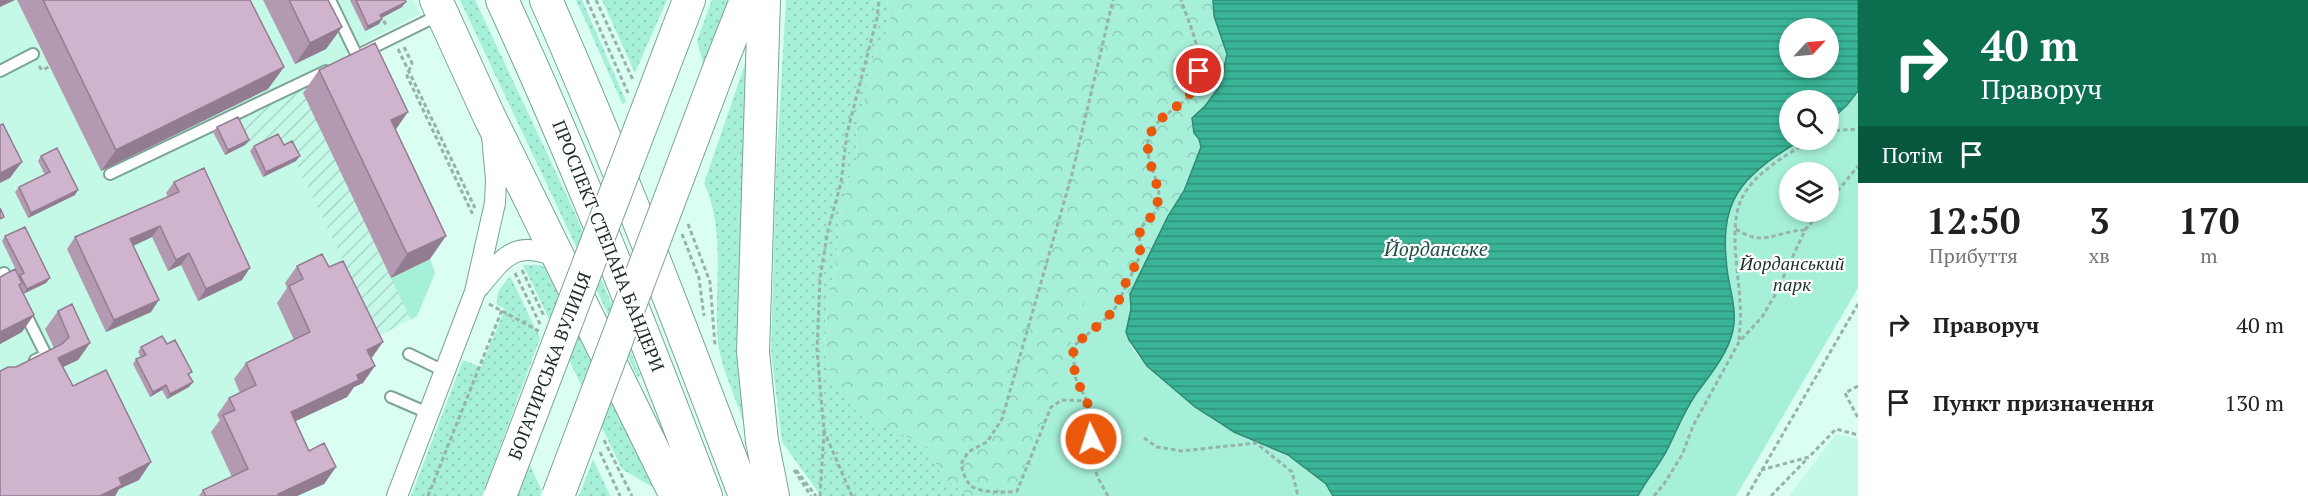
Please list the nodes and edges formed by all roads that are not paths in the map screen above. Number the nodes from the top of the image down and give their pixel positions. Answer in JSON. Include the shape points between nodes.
{"nodes":[{"id":1,"x":330,"y":0,"type":"edge"},
{"id":2,"x":502,"y":0,"type":"edge"},
{"id":3,"x":546,"y":0,"type":"edge"},
{"id":4,"x":689,"y":0,"type":"edge"},
{"id":5,"x":746,"y":0,"type":"edge"},
{"id":6,"x":764,"y":0,"type":"edge"},
{"id":7,"x":439,"y":7,"type":"edge"},
{"id":8,"x":33,"y":54,"type":"dead end"},
{"id":9,"x":357,"y":56,"type":"junction"},
{"id":10,"x":346,"y":61,"type":"edge"},
{"id":11,"x":335,"y":66,"type":"edge"},
{"id":12,"x":0,"y":70,"type":"edge"},
{"id":13,"x":489,"y":116,"type":"junction"},
{"id":14,"x":110,"y":174,"type":"dead end"},
{"id":15,"x":559,"y":258,"type":"junction"},
{"id":16,"x":0,"y":276,"type":"edge"},
{"id":17,"x":481,"y":297,"type":"junction"},
{"id":18,"x":409,"y":354,"type":"dead end"},
{"id":19,"x":27,"y":364,"type":"edge"},
{"id":20,"x":444,"y":371,"type":"junction"},
{"id":21,"x":391,"y":397,"type":"dead end"},
{"id":22,"x":428,"y":413,"type":"junction"},
{"id":23,"x":397,"y":496,"type":"edge"},
{"id":24,"x":500,"y":496,"type":"edge"},
{"id":25,"x":558,"y":496,"type":"edge"},
{"id":26,"x":676,"y":496,"type":"edge"},
{"id":27,"x":706,"y":496,"type":"edge"},
{"id":28,"x":745,"y":496,"type":"edge"},
{"id":29,"x":774,"y":496,"type":"edge"}],
"edges":[{"from":1,"to":9,"type":"lane"},
{"from":2,"to":27,"type":"main road","name":"ПРОСПЕКТ СТЕПАНА БАНДЕРИ","via":[[551,106]]},
{"from":3,"to":28,"type":"main road","name":"ПРОСПЕКТ СТЕПАНА БАНДЕРИ","via":[[675,310]]},
{"from":4,"to":24,"type":"main road","name":"БОГАТИРСЬКА ВУЛИЦЯ","bridge":true},
{"from":5,"to":25,"type":"main road","bridge":true},
{"from":6,"to":29,"type":"main road","via":[[753,352],[762,441]]},
{"from":7,"to":9,"type":"lane","via":[[395,37]]},
{"from":7,"to":13,"type":"main road"},
{"from":8,"to":12,"type":"lane"},
{"from":9,"to":10,"type":"lane"},
{"from":11,"to":14,"type":"lane"},
{"from":13,"to":15,"type":"main road"},
{"from":13,"to":17,"type":"street","via":[[495,203]]},
{"from":15,"to":17,"type":"street","via":[[540,249],[514,252],[500,261]]},
{"from":15,"to":26,"type":"main road"},
{"from":16,"to":19,"type":"lane","via":[[4,273],[46,355]]},
{"from":17,"to":20,"type":"street"},
{"from":18,"to":20,"type":"lane"},
{"from":20,"to":22,"type":"street"},
{"from":21,"to":22,"type":"lane"},
{"from":22,"to":23,"type":"street"}]}
